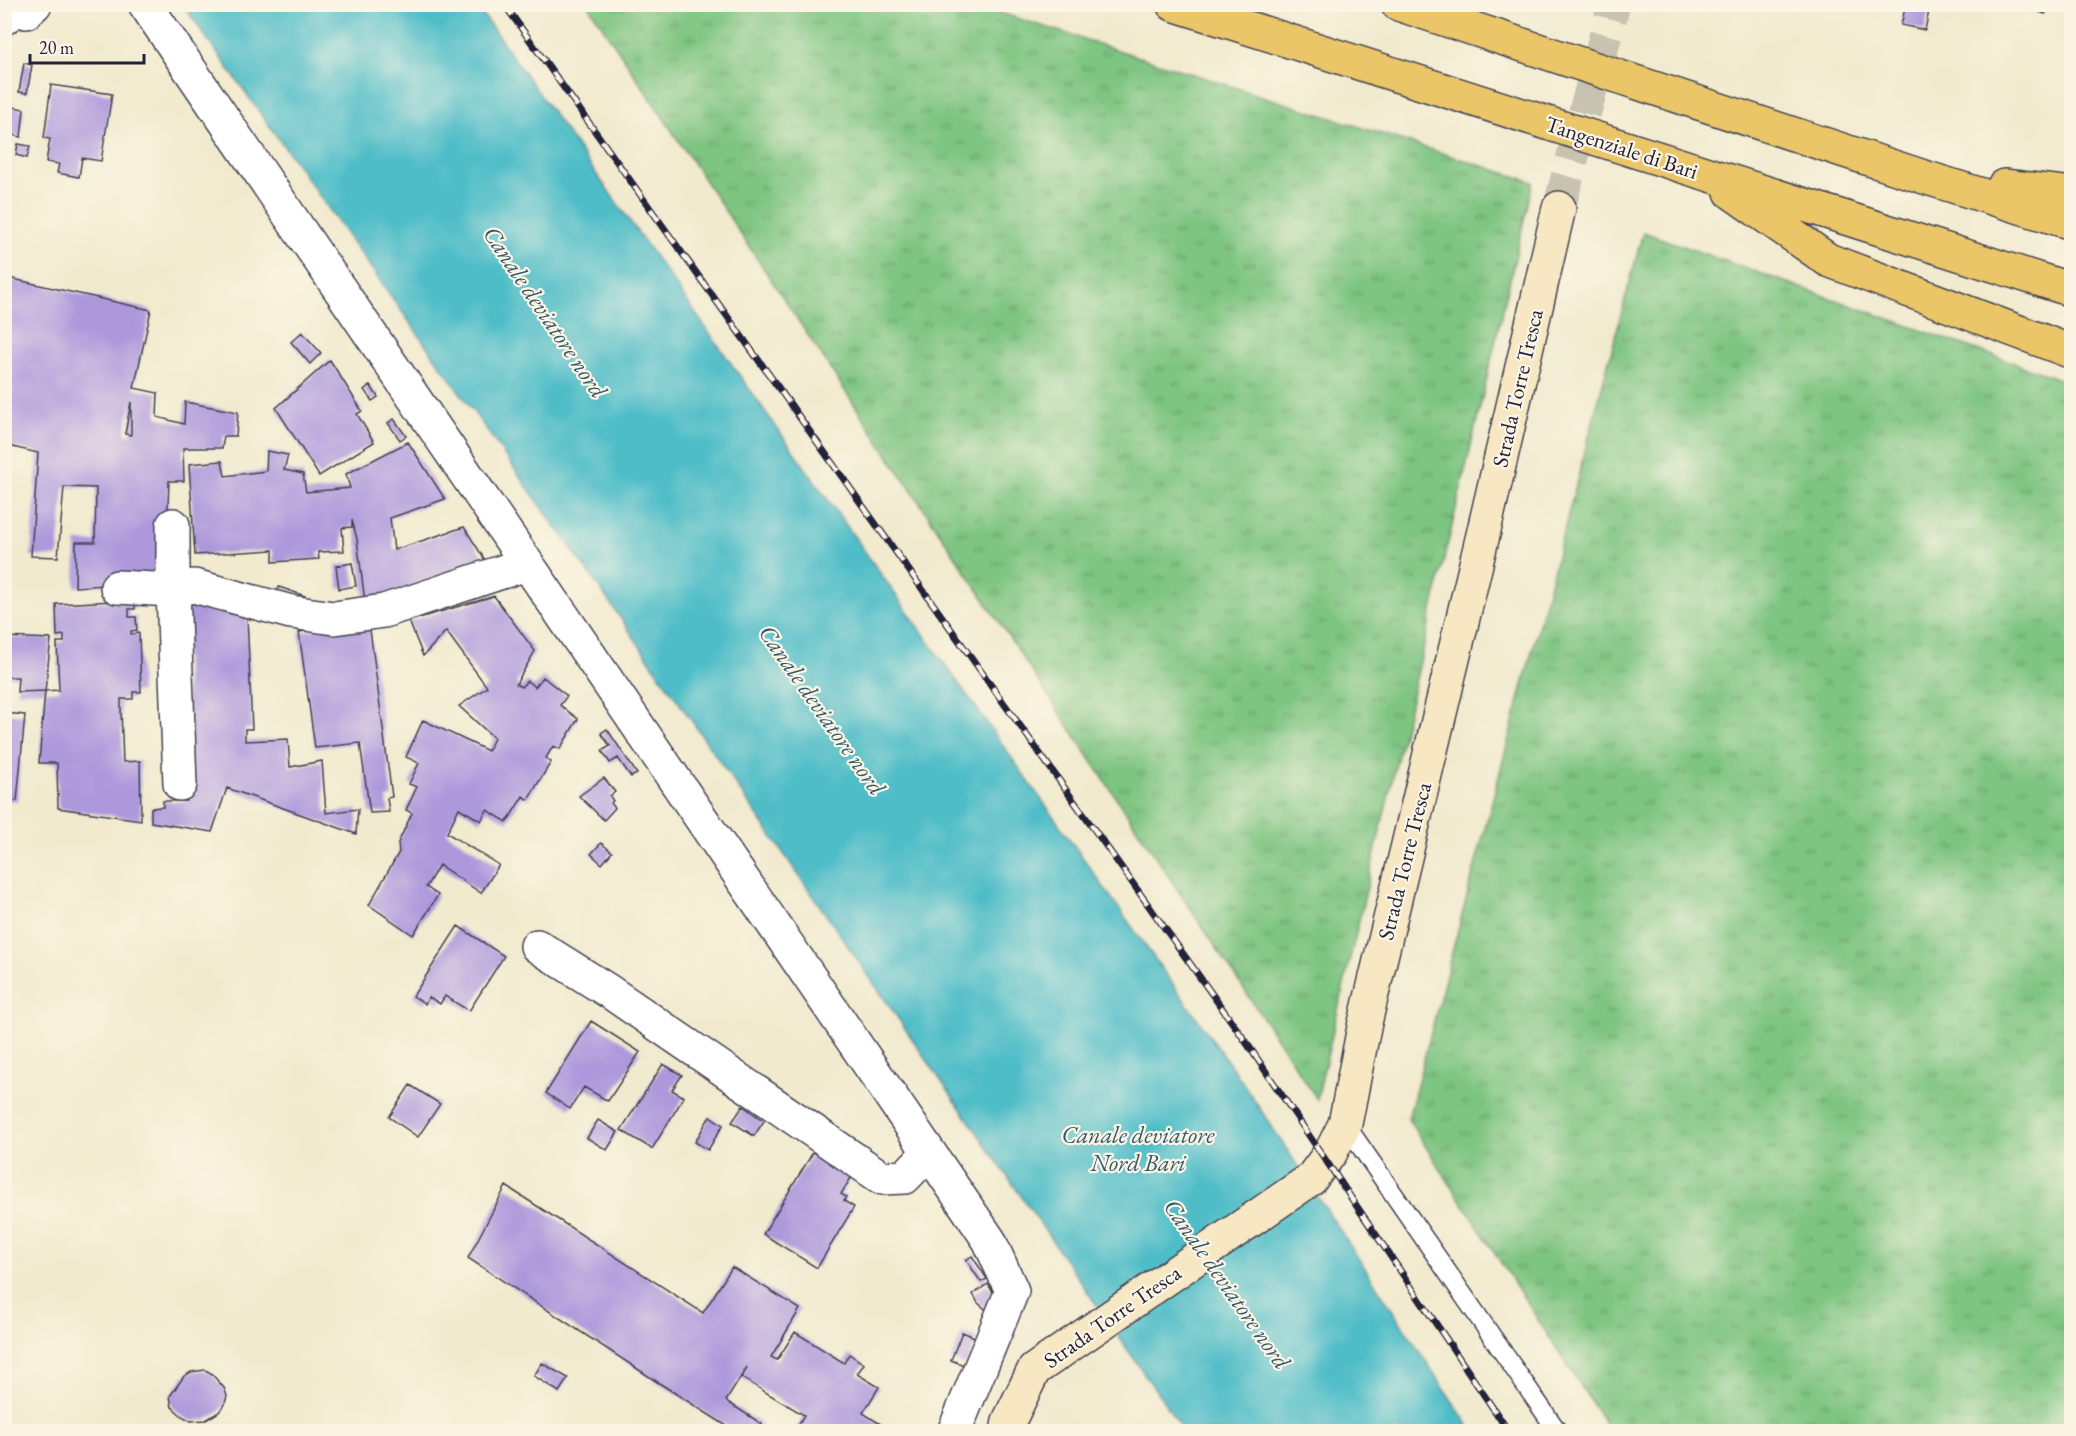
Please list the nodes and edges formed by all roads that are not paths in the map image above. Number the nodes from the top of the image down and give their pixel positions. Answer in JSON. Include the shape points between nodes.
{"nodes":[{"id":1,"x":145,"y":4,"type":"edge"},
{"id":2,"x":1173,"y":4,"type":"edge"},
{"id":3,"x":1398,"y":4,"type":"edge"},
{"id":4,"x":1705,"y":174,"type":"junction"},
{"id":5,"x":1924,"y":177,"type":"junction"},
{"id":6,"x":2072,"y":194,"type":"edge"},
{"id":7,"x":1558,"y":208,"type":"tunnel mouth"},
{"id":8,"x":2072,"y":223,"type":"edge"},
{"id":9,"x":2072,"y":290,"type":"edge"},
{"id":10,"x":2072,"y":352,"type":"edge"},
{"id":11,"x":173,"y":525,"type":"dead end"},
{"id":12,"x":526,"y":564,"type":"junction"},
{"id":13,"x":117,"y":587,"type":"dead end"},
{"id":14,"x":173,"y":590,"type":"junction"},
{"id":15,"x":180,"y":784,"type":"dead end"},
{"id":16,"x":537,"y":946,"type":"dead end"},
{"id":17,"x":1345,"y":1124,"type":"junction"},
{"id":18,"x":929,"y":1152,"type":"junction"},
{"id":19,"x":954,"y":1431,"type":"edge"},
{"id":20,"x":1006,"y":1431,"type":"edge"},
{"id":21,"x":1558,"y":1431,"type":"edge"}],
"edges":[{"from":1,"to":12,"type":"street"},
{"from":2,"to":4,"type":"highway","name":"Tangenziale di Bari"},
{"from":3,"to":5,"type":"highway"},
{"from":4,"to":9,"type":"highway","name":"Tangenziale di Bari"},
{"from":4,"to":10,"type":"highway","via":[[1828,260]]},
{"from":5,"to":6,"type":"highway"},
{"from":5,"to":8,"type":"highway"},
{"from":7,"to":17,"type":"street","name":"Strada Torre Tresca","via":[[1367,1015]]},
{"from":11,"to":14,"type":"street"},
{"from":12,"to":14,"type":"street","via":[[384,611],[334,618],[291,612],[194,586]]},
{"from":12,"to":18,"type":"street"},
{"from":13,"to":14,"type":"street"},
{"from":14,"to":15,"type":"street"},
{"from":16,"to":18,"type":"street","via":[[882,1178],[905,1177]]},
{"from":17,"to":20,"type":"street","name":"Strada Torre Tresca","via":[[1311,1179],[1034,1370]]},
{"from":17,"to":21,"type":"lane"},
{"from":18,"to":19,"type":"street","via":[[988,1240],[1012,1291]]}]}
